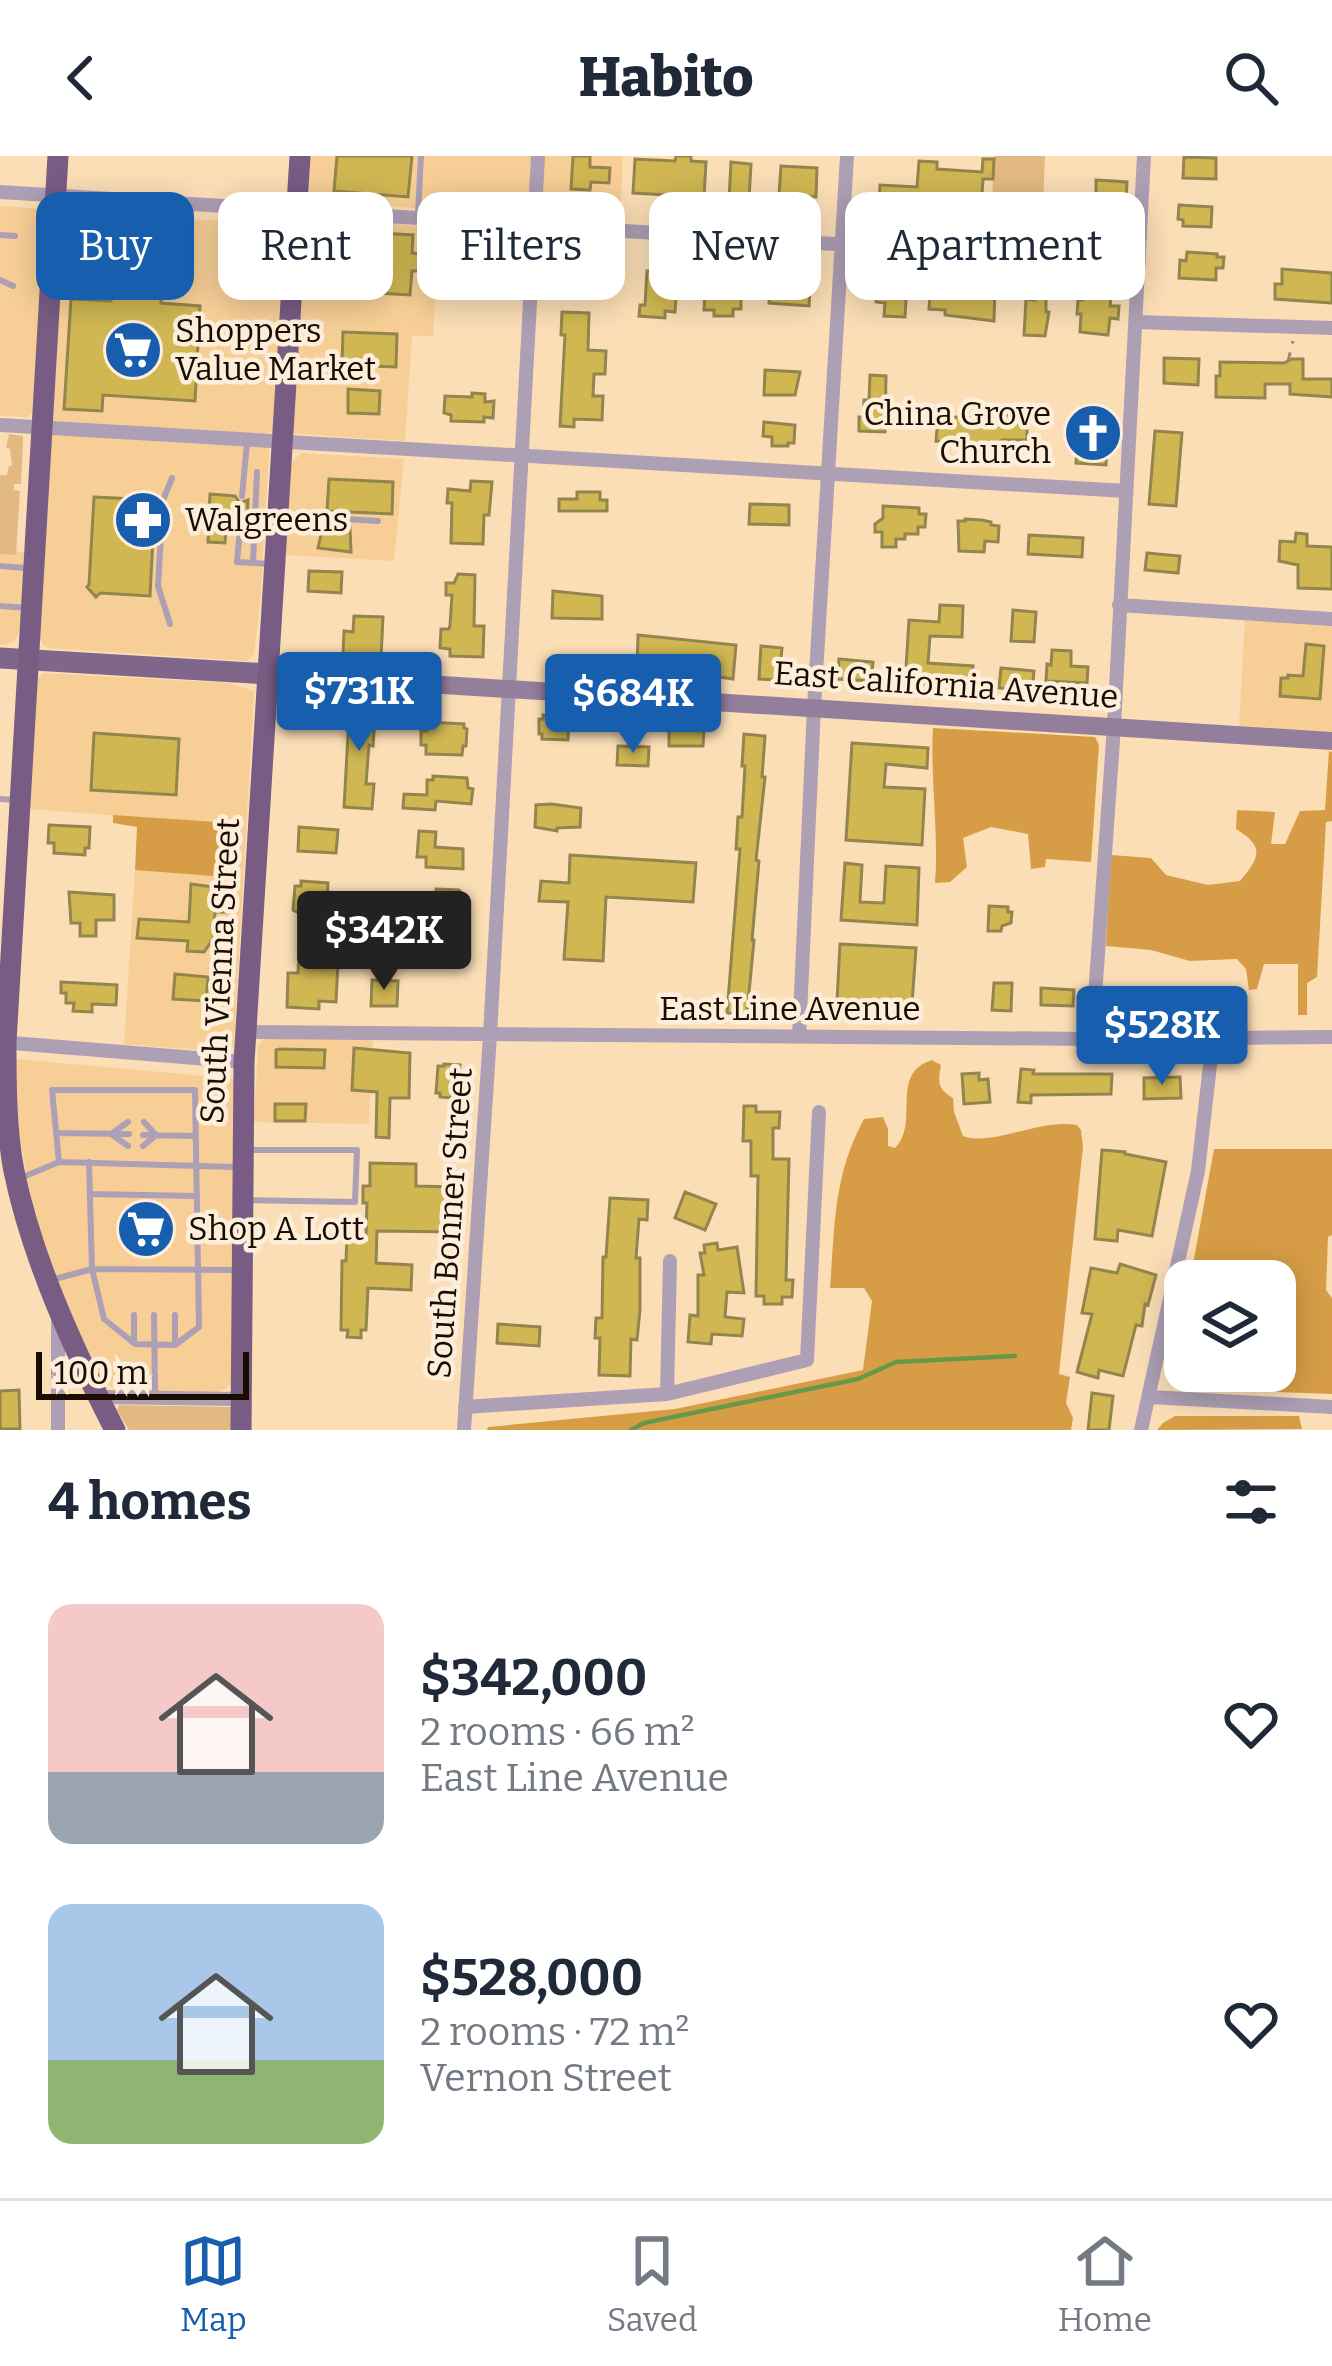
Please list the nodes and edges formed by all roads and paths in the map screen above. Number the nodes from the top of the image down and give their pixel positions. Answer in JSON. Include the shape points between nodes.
{"nodes":[{"id":1,"x":58,"y":156,"type":"edge"},
{"id":2,"x":301,"y":156,"type":"edge"},
{"id":3,"x":421,"y":156,"type":"edge"},
{"id":4,"x":538,"y":156,"type":"edge"},
{"id":5,"x":847,"y":156,"type":"edge"},
{"id":6,"x":1144,"y":156,"type":"edge"},
{"id":7,"x":0,"y":192,"type":"edge"},
{"id":8,"x":56,"y":192,"type":"edge"},
{"id":9,"x":298,"y":192,"type":"edge"},
{"id":10,"x":420,"y":192,"type":"edge"},
{"id":11,"x":536,"y":192,"type":"edge"},
{"id":12,"x":1142,"y":192,"type":"edge"},
{"id":13,"x":36,"y":195,"type":"edge"},
{"id":14,"x":625,"y":230,"type":"edge"},
{"id":15,"x":0,"y":236,"type":"edge"},
{"id":16,"x":15,"y":236,"type":"dead end"},
{"id":17,"x":842,"y":245,"type":"junction"},
{"id":18,"x":845,"y":245,"type":"edge"},
{"id":19,"x":0,"y":280,"type":"edge"},
{"id":20,"x":13,"y":286,"type":"dead end"},
{"id":21,"x":50,"y":300,"type":"edge"},
{"id":22,"x":292,"y":300,"type":"edge"},
{"id":23,"x":529,"y":300,"type":"edge"},
{"id":24,"x":1137,"y":300,"type":"edge"},
{"id":25,"x":1136,"y":322,"type":"junction"},
{"id":26,"x":1332,"y":328,"type":"edge"},
{"id":27,"x":1293,"y":341,"type":"dead end"},
{"id":28,"x":1285,"y":344,"type":"dead end"},
{"id":29,"x":1288,"y":352,"type":"junction"},
{"id":30,"x":1288,"y":361,"type":"dead end"},
{"id":31,"x":0,"y":425,"type":"edge"},
{"id":32,"x":42,"y":428,"type":"junction"},
{"id":33,"x":248,"y":440,"type":"junction"},
{"id":34,"x":284,"y":441,"type":"junction"},
{"id":35,"x":520,"y":456,"type":"junction"},
{"id":36,"x":244,"y":472,"type":"junction"},
{"id":37,"x":257,"y":472,"type":"junction"},
{"id":38,"x":282,"y":474,"type":"junction"},
{"id":39,"x":829,"y":474,"type":"junction"},
{"id":40,"x":172,"y":478,"type":"dead end"},
{"id":41,"x":1126,"y":491,"type":"junction"},
{"id":42,"x":242,"y":496,"type":"dead end"},
{"id":43,"x":279,"y":520,"type":"junction"},
{"id":44,"x":378,"y":521,"type":"dead end"},
{"id":45,"x":240,"y":528,"type":"dead end"},
{"id":46,"x":253,"y":563,"type":"junction"},
{"id":47,"x":276,"y":564,"type":"junction"},
{"id":48,"x":0,"y":566,"type":"edge"},
{"id":49,"x":34,"y":569,"type":"junction"},
{"id":50,"x":1119,"y":605,"type":"junction"},
{"id":51,"x":0,"y":606,"type":"edge"},
{"id":52,"x":32,"y":608,"type":"junction"},
{"id":53,"x":1332,"y":619,"type":"edge"},
{"id":54,"x":170,"y":624,"type":"dead end"},
{"id":55,"x":0,"y":658,"type":"edge"},
{"id":56,"x":29,"y":660,"type":"junction"},
{"id":57,"x":269,"y":674,"type":"junction"},
{"id":58,"x":508,"y":688,"type":"junction"},
{"id":59,"x":814,"y":707,"type":"junction"},
{"id":60,"x":1114,"y":726,"type":"junction"},
{"id":61,"x":1332,"y":741,"type":"edge"},
{"id":62,"x":11,"y":800,"type":"edge"},
{"id":63,"x":248,"y":1032,"type":"junction"},
{"id":64,"x":490,"y":1035,"type":"junction"},
{"id":65,"x":799,"y":1037,"type":"junction"},
{"id":66,"x":1332,"y":1037,"type":"edge"},
{"id":67,"x":1092,"y":1039,"type":"junction"},
{"id":68,"x":1213,"y":1039,"type":"junction"},
{"id":69,"x":3,"y":1042,"type":"edge"},
{"id":70,"x":244,"y":1062,"type":"junction"},
{"id":71,"x":819,"y":1112,"type":"dead end"},
{"id":72,"x":128,"y":1121,"type":"dead end"},
{"id":73,"x":144,"y":1122,"type":"dead end"},
{"id":74,"x":56,"y":1133,"type":"junction"},
{"id":75,"x":111,"y":1134,"type":"junction"},
{"id":76,"x":129,"y":1134,"type":"dead end"},
{"id":77,"x":143,"y":1135,"type":"dead end"},
{"id":78,"x":156,"y":1135,"type":"junction"},
{"id":79,"x":196,"y":1136,"type":"junction"},
{"id":80,"x":128,"y":1146,"type":"dead end"},
{"id":81,"x":143,"y":1146,"type":"dead end"},
{"id":82,"x":244,"y":1159,"type":"junction"},
{"id":83,"x":59,"y":1162,"type":"junction"},
{"id":84,"x":89,"y":1162,"type":"junction"},
{"id":85,"x":196,"y":1165,"type":"junction"},
{"id":86,"x":16,"y":1180,"type":"junction"},
{"id":87,"x":90,"y":1194,"type":"junction"},
{"id":88,"x":197,"y":1196,"type":"junction"},
{"id":89,"x":243,"y":1200,"type":"junction"},
{"id":90,"x":670,"y":1261,"type":"dead end"},
{"id":91,"x":92,"y":1269,"type":"junction"},
{"id":92,"x":174,"y":1269,"type":"junction"},
{"id":93,"x":154,"y":1270,"type":"junction"},
{"id":94,"x":198,"y":1270,"type":"junction"},
{"id":95,"x":243,"y":1270,"type":"junction"},
{"id":96,"x":174,"y":1279,"type":"dead end"},
{"id":97,"x":154,"y":1280,"type":"dead end"},
{"id":98,"x":48,"y":1281,"type":"junction"},
{"id":99,"x":58,"y":1305,"type":"junction"},
{"id":100,"x":134,"y":1315,"type":"dead end"},
{"id":101,"x":154,"y":1315,"type":"dead end"},
{"id":102,"x":175,"y":1316,"type":"dead end"},
{"id":103,"x":134,"y":1344,"type":"junction"},
{"id":104,"x":154,"y":1345,"type":"junction"},
{"id":105,"x":175,"y":1345,"type":"junction"},
{"id":106,"x":667,"y":1394,"type":"junction"},
{"id":107,"x":98,"y":1397,"type":"junction"},
{"id":108,"x":155,"y":1397,"type":"junction"},
{"id":109,"x":1150,"y":1397,"type":"junction"},
{"id":110,"x":242,"y":1399,"type":"junction"},
{"id":111,"x":465,"y":1407,"type":"junction"},
{"id":112,"x":1332,"y":1407,"type":"edge"},
{"id":113,"x":58,"y":1430,"type":"edge"},
{"id":114,"x":115,"y":1430,"type":"edge"},
{"id":115,"x":241,"y":1430,"type":"edge"},
{"id":116,"x":464,"y":1430,"type":"edge"},
{"id":117,"x":1142,"y":1430,"type":"edge"}],
"edges":[{"from":1,"to":8,"type":"highway"},
{"from":2,"to":9,"type":"highway","name":"South Vienna Street"},
{"from":3,"to":10,"type":"lane"},
{"from":4,"to":11,"type":"street","name":"South Bonner Street"},
{"from":5,"to":17,"type":"street"},
{"from":6,"to":12,"type":"street"},
{"from":7,"to":13,"type":"street"},
{"from":14,"to":17,"type":"street"},
{"from":15,"to":16,"type":"lane"},
{"from":17,"to":18,"type":"street"},
{"from":17,"to":39,"type":"street"},
{"from":19,"to":20,"type":"lane"},
{"from":21,"to":32,"type":"highway"},
{"from":22,"to":34,"type":"highway","name":"South Vienna Street"},
{"from":23,"to":35,"type":"street","name":"South Bonner Street"},
{"from":24,"to":25,"type":"street"},
{"from":25,"to":26,"type":"street"},
{"from":25,"to":41,"type":"street"},
{"from":27,"to":29,"type":"path"},
{"from":28,"to":29,"type":"path"},
{"from":29,"to":30,"type":"path"},
{"from":31,"to":32,"type":"street"},
{"from":32,"to":33,"type":"street"},
{"from":32,"to":49,"type":"highway"},
{"from":33,"to":34,"type":"street"},
{"from":33,"to":36,"type":"lane"},
{"from":34,"to":35,"type":"street"},
{"from":34,"to":38,"type":"highway","name":"South Vienna Street"},
{"from":35,"to":39,"type":"street"},
{"from":35,"to":58,"type":"street","name":"South Bonner Street"},
{"from":36,"to":37,"type":"lane"},
{"from":36,"to":42,"type":"lane"},
{"from":37,"to":38,"type":"lane"},
{"from":37,"to":46,"type":"lane"},
{"from":38,"to":43,"type":"highway","name":"South Vienna Street"},
{"from":39,"to":41,"type":"street"},
{"from":39,"to":59,"type":"street"},
{"from":40,"to":54,"type":"lane","via":[[163,500],[158,586]]},
{"from":41,"to":50,"type":"street"},
{"from":43,"to":44,"type":"lane"},
{"from":43,"to":47,"type":"highway","name":"South Vienna Street"},
{"from":45,"to":46,"type":"lane","via":[[237,562]]},
{"from":46,"to":47,"type":"lane"},
{"from":47,"to":57,"type":"highway","name":"South Vienna Street"},
{"from":48,"to":49,"type":"lane"},
{"from":49,"to":52,"type":"highway"},
{"from":50,"to":53,"type":"street"},
{"from":50,"to":60,"type":"street"},
{"from":51,"to":52,"type":"lane"},
{"from":52,"to":56,"type":"highway"},
{"from":55,"to":56,"type":"main road"},
{"from":56,"to":57,"type":"main road"},
{"from":56,"to":62,"type":"highway"},
{"from":57,"to":58,"type":"main road","name":"East California Avenue"},
{"from":57,"to":63,"type":"highway","name":"South Vienna Street"},
{"from":58,"to":59,"type":"main road","name":"East California Avenue"},
{"from":58,"to":64,"type":"street","name":"South Bonner Street"},
{"from":59,"to":60,"type":"main road","name":"East California Avenue"},
{"from":59,"to":65,"type":"street"},
{"from":60,"to":61,"type":"main road","name":"East California Avenue"},
{"from":60,"to":67,"type":"street"},
{"from":62,"to":69,"type":"highway"},
{"from":63,"to":64,"type":"street","name":"East Line Avenue"},
{"from":63,"to":70,"type":"highway","name":"South Vienna Street"},
{"from":64,"to":65,"type":"street","name":"East Line Avenue"},
{"from":64,"to":111,"type":"street","name":"South Bonner Street"},
{"from":65,"to":67,"type":"street","name":"East Line Avenue"},
{"from":66,"to":68,"type":"street","name":"East Line Avenue"},
{"from":67,"to":68,"type":"street","name":"East Line Avenue"},
{"from":68,"to":109,"type":"street","via":[[1198,1171]]},
{"from":69,"to":70,"type":"street"},
{"from":69,"to":86,"type":"highway"},
{"from":70,"to":82,"type":"highway","name":"South Vienna Street"},
{"from":71,"to":106,"type":"street","via":[[807,1360]]},
{"from":72,"to":75,"type":"lane"},
{"from":73,"to":78,"type":"lane"},
{"from":74,"to":75,"type":"lane"},
{"from":74,"to":79,"type":"lane","via":[[52,1090],[195,1090]]},
{"from":74,"to":83,"type":"lane"},
{"from":75,"to":76,"type":"lane"},
{"from":75,"to":80,"type":"lane"},
{"from":77,"to":78,"type":"lane"},
{"from":78,"to":79,"type":"lane"},
{"from":78,"to":81,"type":"lane"},
{"from":79,"to":85,"type":"lane"},
{"from":82,"to":85,"type":"lane"},
{"from":82,"to":89,"type":"highway","name":"South Vienna Street"},
{"from":82,"to":89,"type":"lane","via":[[357,1150],[355,1202]]},
{"from":83,"to":84,"type":"lane"},
{"from":83,"to":86,"type":"lane"},
{"from":84,"to":85,"type":"lane"},
{"from":84,"to":87,"type":"lane"},
{"from":85,"to":88,"type":"lane"},
{"from":86,"to":98,"type":"highway"},
{"from":87,"to":88,"type":"lane"},
{"from":87,"to":91,"type":"lane"},
{"from":88,"to":94,"type":"lane"},
{"from":89,"to":95,"type":"highway","name":"South Vienna Street"},
{"from":90,"to":106,"type":"street"},
{"from":91,"to":93,"type":"lane"},
{"from":91,"to":98,"type":"lane"},
{"from":91,"to":103,"type":"lane","via":[[104,1319]]},
{"from":92,"to":93,"type":"lane"},
{"from":92,"to":94,"type":"lane"},
{"from":92,"to":96,"type":"lane"},
{"from":93,"to":97,"type":"lane"},
{"from":94,"to":95,"type":"lane"},
{"from":94,"to":105,"type":"lane","via":[[199,1327]]},
{"from":95,"to":110,"type":"highway","name":"South Vienna Street"},
{"from":98,"to":99,"type":"highway"},
{"from":99,"to":107,"type":"highway"},
{"from":99,"to":113,"type":"street"},
{"from":100,"to":103,"type":"lane"},
{"from":101,"to":104,"type":"lane"},
{"from":102,"to":105,"type":"lane"},
{"from":103,"to":104,"type":"lane"},
{"from":104,"to":105,"type":"lane"},
{"from":104,"to":108,"type":"lane"},
{"from":106,"to":111,"type":"street"},
{"from":107,"to":108,"type":"street"},
{"from":107,"to":114,"type":"highway"},
{"from":108,"to":110,"type":"street"},
{"from":109,"to":112,"type":"street"},
{"from":109,"to":117,"type":"street"},
{"from":110,"to":115,"type":"highway","name":"South Vienna Street"},
{"from":111,"to":116,"type":"street","name":"South Bonner Street"}]}
